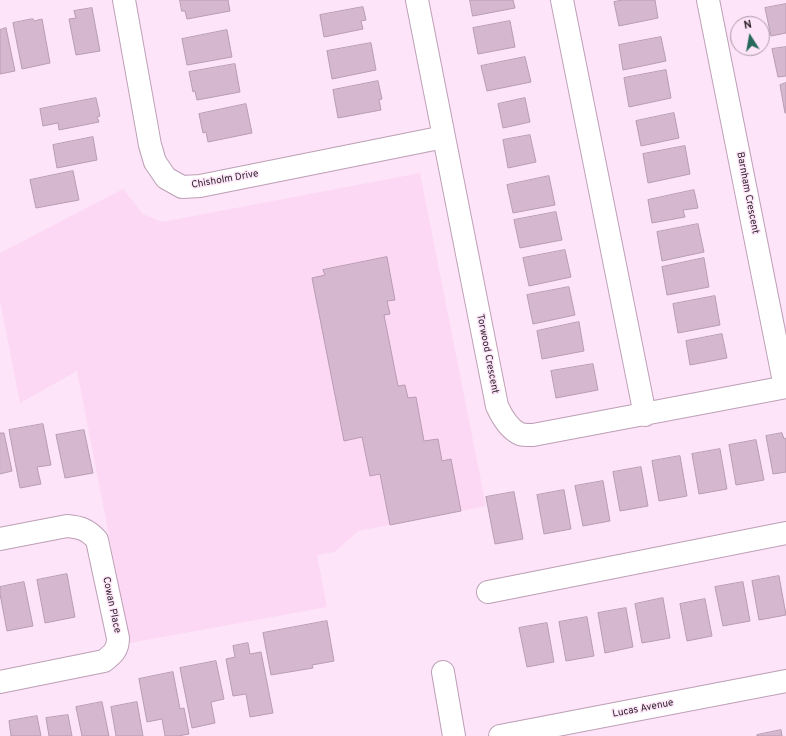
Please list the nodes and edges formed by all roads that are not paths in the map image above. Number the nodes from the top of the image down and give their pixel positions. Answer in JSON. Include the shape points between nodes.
{"nodes":[{"id":1,"x":124,"y":0,"type":"edge"},
{"id":2,"x":417,"y":0,"type":"edge"},
{"id":3,"x":562,"y":0,"type":"edge"},
{"id":4,"x":708,"y":0,"type":"edge"},
{"id":5,"x":444,"y":137,"type":"junction"},
{"id":6,"x":786,"y":387,"type":"edge"},
{"id":7,"x":644,"y":414,"type":"junction"},
{"id":8,"x":786,"y":532,"type":"edge"},
{"id":9,"x":0,"y":539,"type":"edge"},
{"id":10,"x":488,"y":592,"type":"dead end"},
{"id":11,"x":443,"y":672,"type":"dead end"},
{"id":12,"x":786,"y":681,"type":"edge"},
{"id":13,"x":0,"y":682,"type":"edge"},
{"id":14,"x":565,"y":730,"type":"edge"},
{"id":15,"x":454,"y":736,"type":"edge"},
{"id":16,"x":500,"y":736,"type":"edge"}],
"edges":[{"from":1,"to":5,"type":"street","name":"Chisholm Drive","via":[[155,162],[166,178],[182,187],[200,186]]},
{"from":2,"to":5,"type":"street","name":"Torwood Crescent"},
{"from":3,"to":7,"type":"street"},
{"from":4,"to":6,"type":"street","name":"Barnham Crescent"},
{"from":5,"to":7,"type":"street","name":"Torwood Crescent","via":[[496,399],[502,417],[520,434],[533,435]]},
{"from":6,"to":7,"type":"street","name":"Torwood Crescent"},
{"from":8,"to":10,"type":"street"},
{"from":9,"to":13,"type":"street","name":"Cowan Place","via":[[67,526],[90,532],[97,540],[118,638],[118,647],[104,661]]},
{"from":11,"to":15,"type":"street"},
{"from":12,"to":14,"type":"street","name":"Lucas Avenue"},
{"from":14,"to":16,"type":"street","name":"Lucas Avenue"}]}
